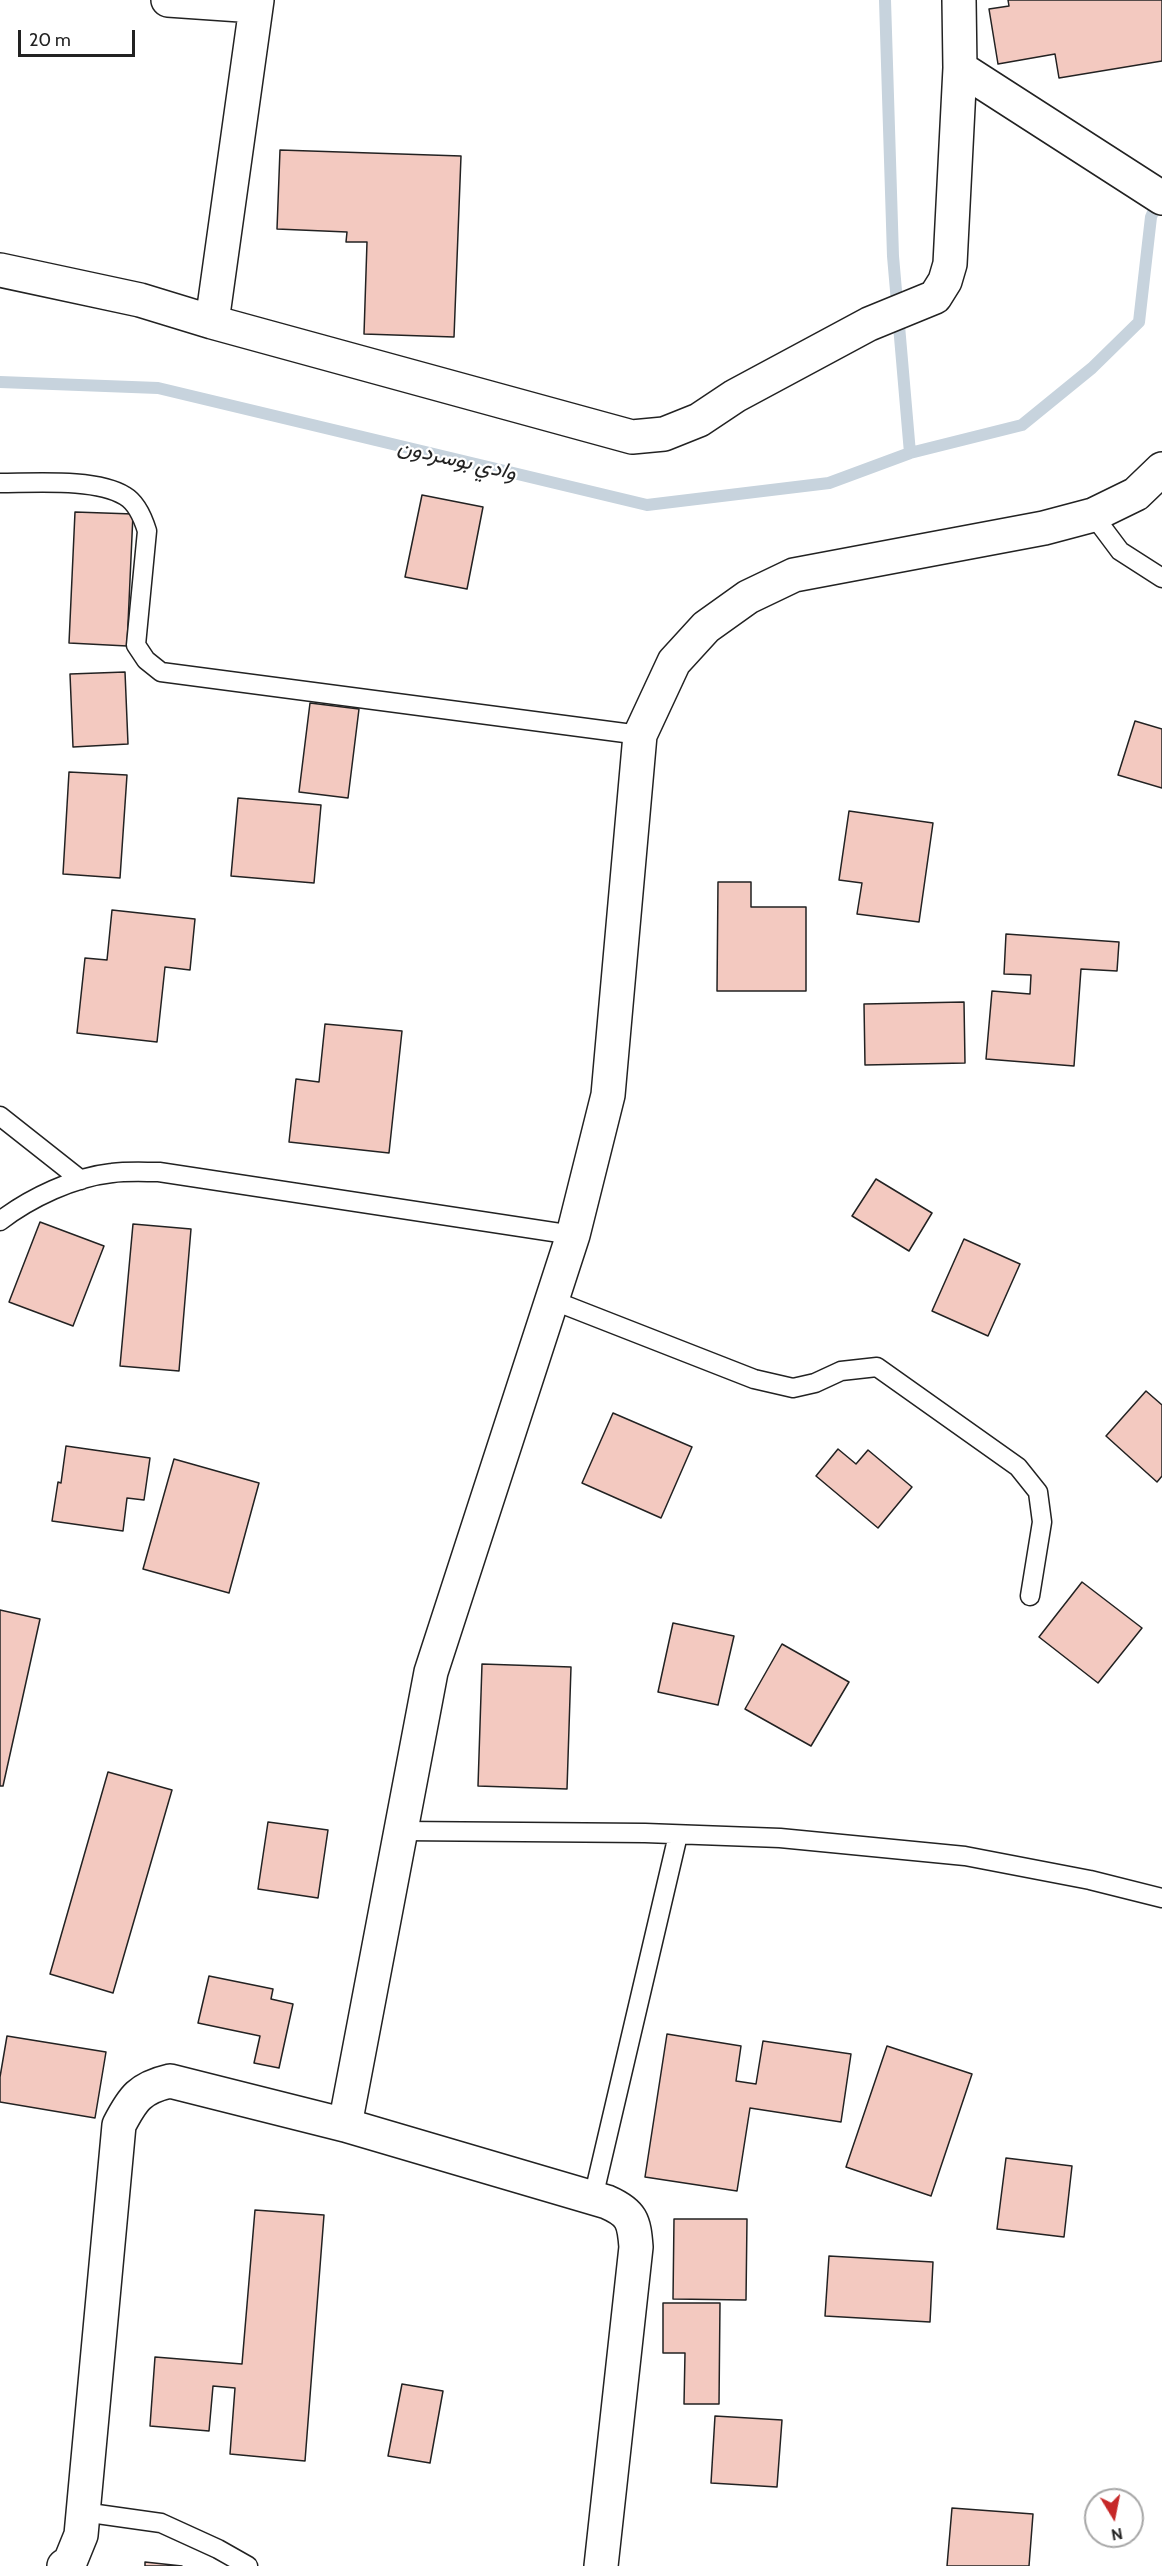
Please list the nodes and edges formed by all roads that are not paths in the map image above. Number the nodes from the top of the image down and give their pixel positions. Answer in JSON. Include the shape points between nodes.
{"nodes":[{"id":1,"x":168,"y":0,"type":"edge"},
{"id":2,"x":959,"y":0,"type":"edge"},
{"id":3,"x":256,"y":3,"type":"edge"},
{"id":4,"x":960,"y":68,"type":"junction"},
{"id":5,"x":1162,"y":198,"type":"edge"},
{"id":6,"x":0,"y":270,"type":"edge"},
{"id":7,"x":212,"y":322,"type":"junction"},
{"id":8,"x":1162,"y":470,"type":"edge"},
{"id":9,"x":0,"y":483,"type":"edge"},
{"id":10,"x":1093,"y":516,"type":"junction"},
{"id":11,"x":1162,"y":578,"type":"edge"},
{"id":12,"x":640,"y":735,"type":"junction"},
{"id":13,"x":0,"y":1116,"type":"edge"},
{"id":14,"x":81,"y":1180,"type":"junction"},
{"id":15,"x":0,"y":1221,"type":"edge"},
{"id":16,"x":573,"y":1235,"type":"junction"},
{"id":17,"x":552,"y":1300,"type":"junction"},
{"id":18,"x":1030,"y":1596,"type":"dead end"},
{"id":19,"x":401,"y":1831,"type":"junction"},
{"id":20,"x":678,"y":1835,"type":"junction"},
{"id":21,"x":1162,"y":1898,"type":"edge"},
{"id":22,"x":345,"y":2125,"type":"junction"},
{"id":23,"x":592,"y":2198,"type":"junction"},
{"id":24,"x":83,"y":2512,"type":"junction"},
{"id":25,"x":64,"y":2566,"type":"edge"},
{"id":26,"x":248,"y":2566,"type":"edge"},
{"id":27,"x":601,"y":2566,"type":"edge"}],
"edges":[{"from":1,"to":3,"type":"street"},
{"from":2,"to":4,"type":"street"},
{"from":3,"to":7,"type":"street"},
{"from":4,"to":5,"type":"street"},
{"from":4,"to":7,"type":"street","via":[[950,264],[935,297],[868,324],[735,396],[699,420],[664,434],[632,436]]},
{"from":6,"to":7,"type":"street","via":[[140,300]]},
{"from":8,"to":10,"type":"street","via":[[1136,494]]},
{"from":9,"to":12,"type":"lane","via":[[87,483],[125,496],[142,515],[147,531],[136,645],[161,672]]},
{"from":10,"to":11,"type":"lane","via":[[1120,551]]},
{"from":10,"to":12,"type":"street","via":[[794,575],[748,597],[706,627],[674,662]]},
{"from":12,"to":16,"type":"street","via":[[608,1095]]},
{"from":13,"to":14,"type":"lane"},
{"from":14,"to":15,"type":"lane"},
{"from":14,"to":16,"type":"lane","via":[[112,1173],[159,1172]]},
{"from":16,"to":17,"type":"street"},
{"from":17,"to":18,"type":"lane","via":[[754,1379],[793,1388],[841,1371],[877,1367],[1018,1467],[1038,1492],[1042,1522]]},
{"from":17,"to":19,"type":"street","via":[[431,1672]]},
{"from":19,"to":20,"type":"lane"},
{"from":19,"to":22,"type":"street"},
{"from":20,"to":21,"type":"lane","via":[[780,1838],[965,1856]]},
{"from":20,"to":23,"type":"lane"},
{"from":22,"to":23,"type":"street"},
{"from":22,"to":24,"type":"street","via":[[170,2081],[150,2086],[130,2104],[119,2125]]},
{"from":23,"to":27,"type":"street","via":[[621,2208],[631,2218],[636,2247]]},
{"from":24,"to":25,"type":"street","via":[[81,2535],[70,2562]]},
{"from":24,"to":26,"type":"lane","via":[[161,2523]]}]}
